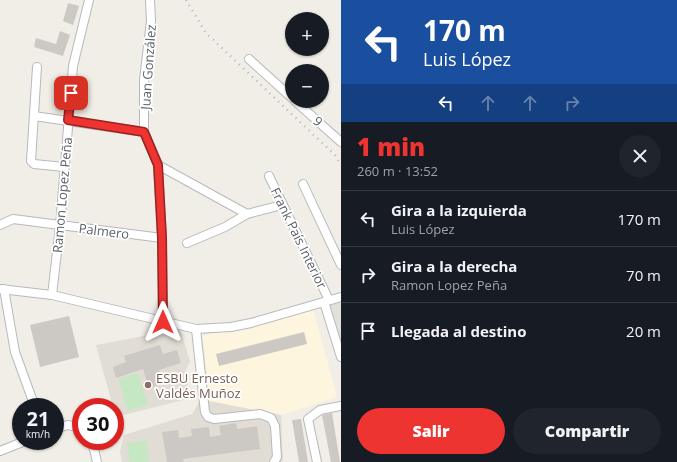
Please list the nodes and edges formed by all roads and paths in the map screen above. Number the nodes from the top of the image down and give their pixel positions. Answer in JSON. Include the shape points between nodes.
{"nodes":[{"id":1,"x":90,"y":0,"type":"edge"},
{"id":2,"x":150,"y":0,"type":"edge"},
{"id":3,"x":249,"y":59,"type":"dead end"},
{"id":4,"x":36,"y":67,"type":"dead end"},
{"id":5,"x":285,"y":92,"type":"edge"},
{"id":6,"x":303,"y":108,"type":"edge"},
{"id":7,"x":34,"y":116,"type":"junction"},
{"id":8,"x":68,"y":120,"type":"junction"},
{"id":9,"x":144,"y":132,"type":"junction"},
{"id":10,"x":341,"y":142,"type":"edge"},
{"id":11,"x":158,"y":165,"type":"junction"},
{"id":12,"x":64,"y":167,"type":"junction"},
{"id":13,"x":269,"y":176,"type":"dead end"},
{"id":14,"x":303,"y":184,"type":"dead end"},
{"id":15,"x":282,"y":205,"type":"junction"},
{"id":16,"x":247,"y":214,"type":"junction"},
{"id":17,"x":0,"y":225,"type":"edge"},
{"id":18,"x":60,"y":226,"type":"junction"},
{"id":19,"x":162,"y":238,"type":"junction"},
{"id":20,"x":187,"y":243,"type":"dead end"},
{"id":21,"x":341,"y":265,"type":"edge"},
{"id":22,"x":2,"y":289,"type":"edge"},
{"id":23,"x":52,"y":295,"type":"junction"},
{"id":24,"x":341,"y":297,"type":"edge"},
{"id":25,"x":326,"y":301,"type":"junction"},
{"id":26,"x":163,"y":322,"type":"junction"},
{"id":27,"x":196,"y":329,"type":"junction"},
{"id":28,"x":341,"y":357,"type":"edge"},
{"id":29,"x":32,"y":398,"type":"edge"},
{"id":30,"x":341,"y":406,"type":"edge"},
{"id":31,"x":12,"y":446,"type":"edge"},
{"id":32,"x":94,"y":450,"type":"edge"},
{"id":33,"x":0,"y":451,"type":"edge"},
{"id":34,"x":97,"y":462,"type":"edge"},
{"id":35,"x":274,"y":462,"type":"edge"},
{"id":36,"x":317,"y":462,"type":"edge"}],
"edges":[{"from":1,"to":8,"type":"street","name":"Ramon Lopez Peña","via":[[73,66]]},
{"from":2,"to":9,"type":"street","name":"Juan González","via":[[151,21],[144,80]]},
{"from":3,"to":5,"type":"street"},
{"from":4,"to":7,"type":"street"},
{"from":6,"to":10,"type":"street","name":"9"},
{"from":7,"to":8,"type":"street"},
{"from":7,"to":12,"type":"street","via":[[32,163]]},
{"from":8,"to":9,"type":"street"},
{"from":8,"to":12,"type":"street","name":"Ramon Lopez Peña"},
{"from":9,"to":11,"type":"street","name":"Juan González"},
{"from":11,"to":16,"type":"street"},
{"from":11,"to":19,"type":"street","name":"Juan González"},
{"from":12,"to":18,"type":"street","name":"Ramon Lopez Peña"},
{"from":13,"to":15,"type":"street","name":"Frank País Interior"},
{"from":14,"to":21,"type":"street"},
{"from":15,"to":16,"type":"street"},
{"from":15,"to":25,"type":"street","name":"Frank País Interior"},
{"from":16,"to":20,"type":"street","via":[[225,228]]},
{"from":17,"to":18,"type":"street","name":"Palmero","via":[[13,219]]},
{"from":18,"to":19,"type":"street","name":"Palmero"},
{"from":18,"to":23,"type":"street","name":"Ramon Lopez Peña"},
{"from":19,"to":26,"type":"street","name":"Juan González"},
{"from":22,"to":23,"type":"street"},
{"from":22,"to":29,"type":"street","via":[[15,352]]},
{"from":23,"to":26,"type":"street"},
{"from":24,"to":25,"type":"street"},
{"from":25,"to":27,"type":"street","via":[[251,323]]},
{"from":25,"to":28,"type":"street","name":"Frank País Interior"},
{"from":26,"to":27,"type":"street"},
{"from":27,"to":35,"type":"street","via":[[205,412],[208,417],[214,419],[260,414],[270,418],[275,426],[277,457]]},
{"from":30,"to":36,"type":"street","via":[[320,410],[308,418]]},
{"from":31,"to":33,"type":"street"},
{"from":32,"to":34,"type":"street"}]}
